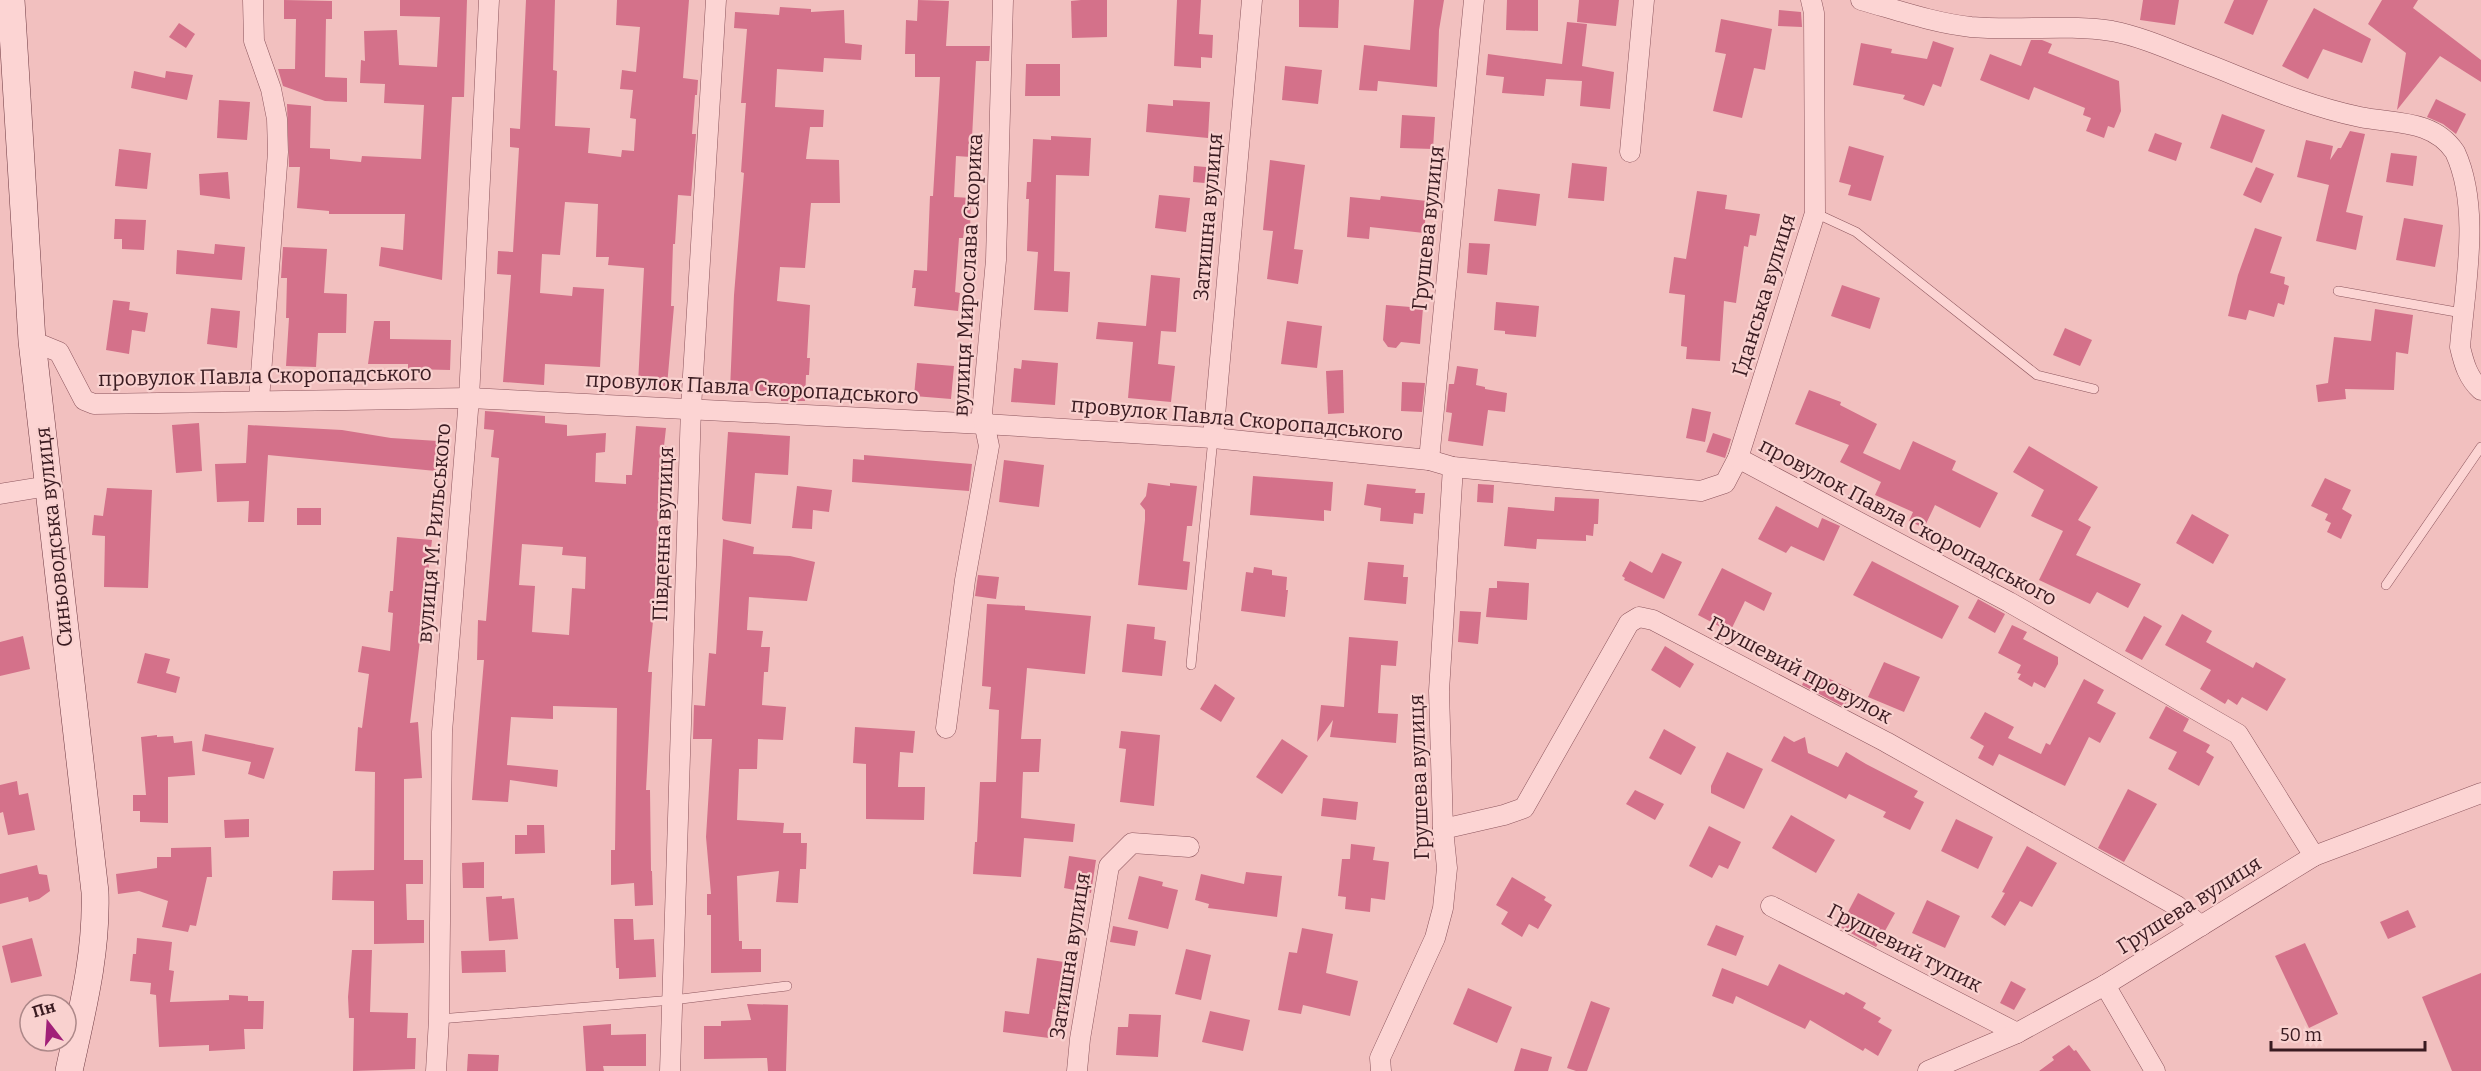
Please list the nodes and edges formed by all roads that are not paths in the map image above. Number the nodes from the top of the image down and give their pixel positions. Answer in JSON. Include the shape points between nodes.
{"nodes":[{"id":1,"x":11,"y":0,"type":"edge"},
{"id":2,"x":253,"y":0,"type":"edge"},
{"id":3,"x":489,"y":0,"type":"edge"},
{"id":4,"x":716,"y":0,"type":"edge"},
{"id":5,"x":1003,"y":0,"type":"edge"},
{"id":6,"x":1252,"y":0,"type":"edge"},
{"id":7,"x":1474,"y":0,"type":"edge"},
{"id":8,"x":1644,"y":0,"type":"edge"},
{"id":9,"x":1811,"y":0,"type":"edge"},
{"id":10,"x":1861,"y":0,"type":"edge"},
{"id":11,"x":1630,"y":152,"type":"dead end"},
{"id":12,"x":1815,"y":213,"type":"junction"},
{"id":13,"x":2338,"y":291,"type":"dead end"},
{"id":14,"x":2462,"y":313,"type":"junction"},
{"id":15,"x":32,"y":340,"type":"junction"},
{"id":16,"x":2094,"y":389,"type":"dead end"},
{"id":17,"x":2481,"y":390,"type":"edge"},
{"id":18,"x":469,"y":398,"type":"junction"},
{"id":19,"x":259,"y":400,"type":"junction"},
{"id":20,"x":691,"y":408,"type":"junction"},
{"id":21,"x":984,"y":424,"type":"junction"},
{"id":22,"x":1213,"y":438,"type":"junction"},
{"id":23,"x":2481,"y":447,"type":"edge"},
{"id":24,"x":1738,"y":458,"type":"junction"},
{"id":25,"x":1429,"y":460,"type":"junction"},
{"id":26,"x":1453,"y":467,"type":"junction"},
{"id":27,"x":48,"y":486,"type":"junction"},
{"id":28,"x":0,"y":494,"type":"edge"},
{"id":29,"x":2386,"y":585,"type":"dead end"},
{"id":30,"x":1191,"y":664,"type":"dead end"},
{"id":31,"x":946,"y":728,"type":"dead end"},
{"id":32,"x":2481,"y":793,"type":"edge"},
{"id":33,"x":1443,"y":829,"type":"junction"},
{"id":34,"x":1189,"y":847,"type":"dead end"},
{"id":35,"x":2314,"y":856,"type":"junction"},
{"id":36,"x":1771,"y":906,"type":"dead end"},
{"id":37,"x":2201,"y":926,"type":"junction"},
{"id":38,"x":2105,"y":985,"type":"junction"},
{"id":39,"x":788,"y":986,"type":"dead end"},
{"id":40,"x":673,"y":1000,"type":"junction"},
{"id":41,"x":440,"y":1019,"type":"junction"},
{"id":42,"x":2017,"y":1033,"type":"junction"},
{"id":43,"x":69,"y":1071,"type":"edge"},
{"id":44,"x":436,"y":1071,"type":"edge"},
{"id":45,"x":670,"y":1071,"type":"edge"},
{"id":46,"x":1077,"y":1071,"type":"edge"},
{"id":47,"x":1381,"y":1071,"type":"edge"},
{"id":48,"x":1928,"y":1071,"type":"edge"},
{"id":49,"x":2155,"y":1071,"type":"edge"}],
"edges":[{"from":1,"to":15,"type":"street","name":"Синьоводська вулиця"},
{"from":2,"to":19,"type":"street","via":[[254,41],[271,89],[278,141]]},
{"from":3,"to":18,"type":"street","name":"вулиця М. Рильського"},
{"from":4,"to":20,"type":"street","name":"Південна вулиця"},
{"from":5,"to":21,"type":"street","name":"вулиця Мирослава Скорика","via":[[996,260]]},
{"from":6,"to":22,"type":"street","name":"Затишна вулиця"},
{"from":7,"to":25,"type":"street","name":"Грушева вулиця"},
{"from":8,"to":11,"type":"street"},
{"from":9,"to":12,"type":"street","name":"Ґданська вулиця"},
{"from":10,"to":14,"type":"street","via":[[1971,27],[2066,27],[2113,32],[2156,44],[2308,103],[2361,117],[2414,124],[2434,132],[2454,150],[2466,172],[2474,212]]},
{"from":12,"to":16,"type":"lane","via":[[1856,232],[2037,375]]},
{"from":12,"to":24,"type":"street","name":"Ґданська вулиця"},
{"from":13,"to":14,"type":"lane"},
{"from":14,"to":17,"type":"street","via":[[2460,347],[2465,367]]},
{"from":15,"to":19,"type":"street","name":"провулок Павла Скоропадського","via":[[59,352],[84,400],[94,404]]},
{"from":15,"to":27,"type":"street","name":"Синьоводська вулиця"},
{"from":18,"to":19,"type":"street","name":"провулок Павла Скоропадського"},
{"from":18,"to":20,"type":"street","name":"провулок Павла Скоропадського"},
{"from":18,"to":41,"type":"street","name":"вулиця М. Рильського","via":[[442,732]]},
{"from":20,"to":21,"type":"street","name":"провулок Павла Скоропадського"},
{"from":20,"to":40,"type":"street","name":"Південна вулиця"},
{"from":21,"to":22,"type":"street","name":"провулок Павла Скоропадського"},
{"from":21,"to":31,"type":"street","name":"вулиця Мирослава Скорика","via":[[989,446],[964,580]]},
{"from":22,"to":25,"type":"street","name":"провулок Павла Скоропадського"},
{"from":22,"to":30,"type":"lane"},
{"from":23,"to":29,"type":"lane"},
{"from":24,"to":26,"type":"street","name":"провулок Павла Скоропадського","via":[[1725,483],[1701,491]]},
{"from":24,"to":35,"type":"street","name":"провулок Павла Скоропадського","via":[[2008,602],[2238,734]]},
{"from":25,"to":26,"type":"street","name":"провулок Павла Скоропадського"},
{"from":26,"to":33,"type":"street","name":"Грушева вулиця","via":[[1439,692]]},
{"from":27,"to":28,"type":"street"},
{"from":27,"to":43,"type":"street","name":"Синьоводська вулиця","via":[[95,915],[91,970]]},
{"from":32,"to":35,"type":"street","name":"Грушева вулиця"},
{"from":33,"to":37,"type":"street","name":"Грушевий провулок","via":[[1524,808],[1629,623],[1640,617],[1653,620],[1886,742],[2177,906]]},
{"from":33,"to":47,"type":"street","name":"Грушева вулиця","via":[[1447,868],[1443,908],[1435,938],[1380,1058]]},
{"from":34,"to":46,"type":"street","name":"Затишна вулиця","via":[[1132,843],[1109,866]]},
{"from":35,"to":37,"type":"street","name":"Грушева вулиця"},
{"from":36,"to":42,"type":"street","name":"Грушевий тупик"},
{"from":37,"to":38,"type":"street","name":"Грушева вулиця"},
{"from":38,"to":42,"type":"street","name":"Грушева вулиця"},
{"from":38,"to":49,"type":"street"},
{"from":39,"to":40,"type":"lane"},
{"from":40,"to":41,"type":"lane"},
{"from":40,"to":45,"type":"street","name":"Південна вулиця"},
{"from":41,"to":44,"type":"street","name":"вулиця М. Рильського"},
{"from":42,"to":48,"type":"street","name":"Грушева вулиця"}]}
